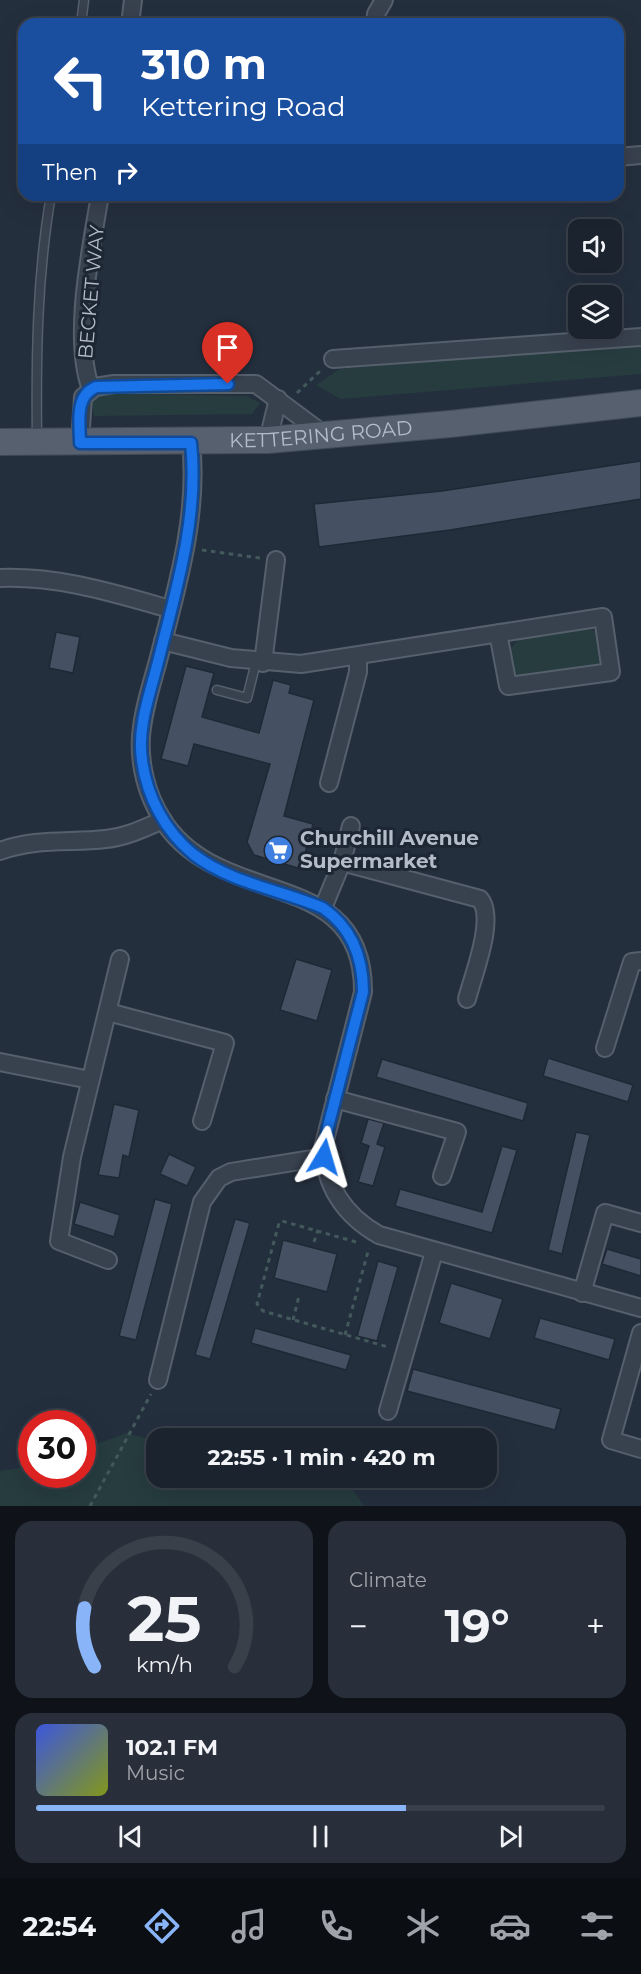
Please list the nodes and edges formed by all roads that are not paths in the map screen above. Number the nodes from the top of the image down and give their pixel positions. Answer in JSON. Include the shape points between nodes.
{"nodes":[{"id":1,"x":84,"y":0,"type":"edge"},
{"id":2,"x":133,"y":0,"type":"edge"},
{"id":3,"x":384,"y":0,"type":"edge"},
{"id":4,"x":82,"y":18,"type":"edge"},
{"id":5,"x":131,"y":18,"type":"edge"},
{"id":6,"x":376,"y":18,"type":"edge"},
{"id":7,"x":641,"y":155,"type":"edge"},
{"id":8,"x":624,"y":156,"type":"edge"},
{"id":9,"x":50,"y":201,"type":"edge"},
{"id":10,"x":99,"y":201,"type":"edge"},
{"id":11,"x":641,"y":337,"type":"edge"},
{"id":12,"x":333,"y":360,"type":"road end"},
{"id":13,"x":91,"y":389,"type":"junction"},
{"id":14,"x":276,"y":397,"type":"junction"},
{"id":15,"x":641,"y":403,"type":"edge"},
{"id":16,"x":327,"y":436,"type":"junction"},
{"id":17,"x":268,"y":441,"type":"junction"},
{"id":18,"x":0,"y":442,"type":"edge"},
{"id":19,"x":37,"y":442,"type":"junction"},
{"id":20,"x":80,"y":443,"type":"junction"},
{"id":21,"x":191,"y":443,"type":"junction"},
{"id":22,"x":276,"y":560,"type":"road end"},
{"id":23,"x":0,"y":578,"type":"edge"},
{"id":24,"x":170,"y":609,"type":"junction"},
{"id":25,"x":498,"y":633,"type":"junction"},
{"id":26,"x":163,"y":641,"type":"junction"},
{"id":27,"x":358,"y":656,"type":"junction"},
{"id":28,"x":260,"y":662,"type":"junction"},
{"id":29,"x":217,"y":690,"type":"dead end"},
{"id":30,"x":329,"y":783,"type":"dead end"},
{"id":31,"x":163,"y":820,"type":"junction"},
{"id":32,"x":351,"y":826,"type":"dead end"},
{"id":33,"x":0,"y":851,"type":"edge"},
{"id":34,"x":342,"y":862,"type":"junction"},
{"id":35,"x":323,"y":908,"type":"junction"},
{"id":36,"x":120,"y":959,"type":"dead end"},
{"id":37,"x":641,"y":961,"type":"edge"},
{"id":38,"x":467,"y":999,"type":"dead end"},
{"id":39,"x":108,"y":1012,"type":"junction"},
{"id":40,"x":605,"y":1048,"type":"dead end"},
{"id":41,"x":0,"y":1062,"type":"edge"},
{"id":42,"x":90,"y":1080,"type":"junction"},
{"id":43,"x":335,"y":1099,"type":"junction"},
{"id":44,"x":202,"y":1121,"type":"dead end"},
{"id":45,"x":324,"y":1157,"type":"junction"},
{"id":46,"x":442,"y":1176,"type":"dead end"},
{"id":47,"x":641,"y":1223,"type":"edge"},
{"id":48,"x":434,"y":1252,"type":"junction"},
{"id":49,"x":108,"y":1260,"type":"dead end"},
{"id":50,"x":582,"y":1293,"type":"junction"},
{"id":51,"x":641,"y":1308,"type":"edge"},
{"id":52,"x":641,"y":1333,"type":"edge"},
{"id":53,"x":158,"y":1380,"type":"road end"},
{"id":54,"x":388,"y":1411,"type":"dead end"},
{"id":55,"x":641,"y":1449,"type":"edge"}],
"edges":[{"from":1,"to":4,"type":"lane"},
{"from":2,"to":5,"type":"street"},
{"from":3,"to":6,"type":"street"},
{"from":7,"to":8,"type":"street"},
{"from":9,"to":19,"type":"lane","via":[[40,272]]},
{"from":10,"to":13,"type":"street","name":"BECKET WAY","via":[[84,328],[84,366]]},
{"from":11,"to":12,"type":"street"},
{"from":13,"to":14,"type":"street","via":[[114,384],[250,383]]},
{"from":13,"to":20,"type":"street","via":[[80,404]]},
{"from":14,"to":16,"type":"street"},
{"from":14,"to":17,"type":"street"},
{"from":15,"to":16,"type":"main road","name":"KETTERING ROAD"},
{"from":16,"to":17,"type":"main road","name":"KETTERING ROAD"},
{"from":17,"to":21,"type":"main road","name":"KETTERING ROAD"},
{"from":18,"to":19,"type":"main road","name":"KETTERING ROAD"},
{"from":19,"to":20,"type":"main road","name":"KETTERING ROAD"},
{"from":20,"to":21,"type":"main road","name":"KETTERING ROAD"},
{"from":21,"to":24,"type":"street","via":[[194,488]]},
{"from":22,"to":28,"type":"street"},
{"from":23,"to":24,"type":"street","via":[[79,583]]},
{"from":24,"to":26,"type":"street"},
{"from":25,"to":25,"type":"street","via":[[603,617],[611,672],[508,686]]},
{"from":25,"to":27,"type":"street"},
{"from":26,"to":28,"type":"street"},
{"from":26,"to":31,"type":"street","via":[[141,737],[146,781]]},
{"from":27,"to":28,"type":"street","via":[[302,664]]},
{"from":27,"to":30,"type":"street","via":[[358,672]]},
{"from":28,"to":29,"type":"lane","via":[[247,698]]},
{"from":31,"to":33,"type":"street","via":[[133,834],[50,840]]},
{"from":31,"to":35,"type":"street","via":[[177,838],[212,866]]},
{"from":32,"to":34,"type":"street"},
{"from":34,"to":35,"type":"street"},
{"from":34,"to":38,"type":"street","via":[[480,899],[488,919]]},
{"from":35,"to":43,"type":"street","via":[[354,943],[363,975],[360,1011]]},
{"from":36,"to":39,"type":"street"},
{"from":37,"to":40,"type":"street","via":[[632,962]]},
{"from":39,"to":42,"type":"street"},
{"from":39,"to":44,"type":"street","via":[[225,1043]]},
{"from":41,"to":42,"type":"street"},
{"from":42,"to":49,"type":"street","via":[[72,1157],[59,1241]]},
{"from":43,"to":45,"type":"street"},
{"from":43,"to":46,"type":"street","via":[[457,1132]]},
{"from":45,"to":48,"type":"street","via":[[335,1192],[361,1224],[379,1235]]},
{"from":45,"to":53,"type":"street","via":[[231,1172],[209,1189],[198,1215]]},
{"from":47,"to":50,"type":"street","via":[[605,1213]]},
{"from":48,"to":50,"type":"street"},
{"from":48,"to":54,"type":"street"},
{"from":50,"to":51,"type":"street"},
{"from":52,"to":55,"type":"street","via":[[611,1440]]}]}
